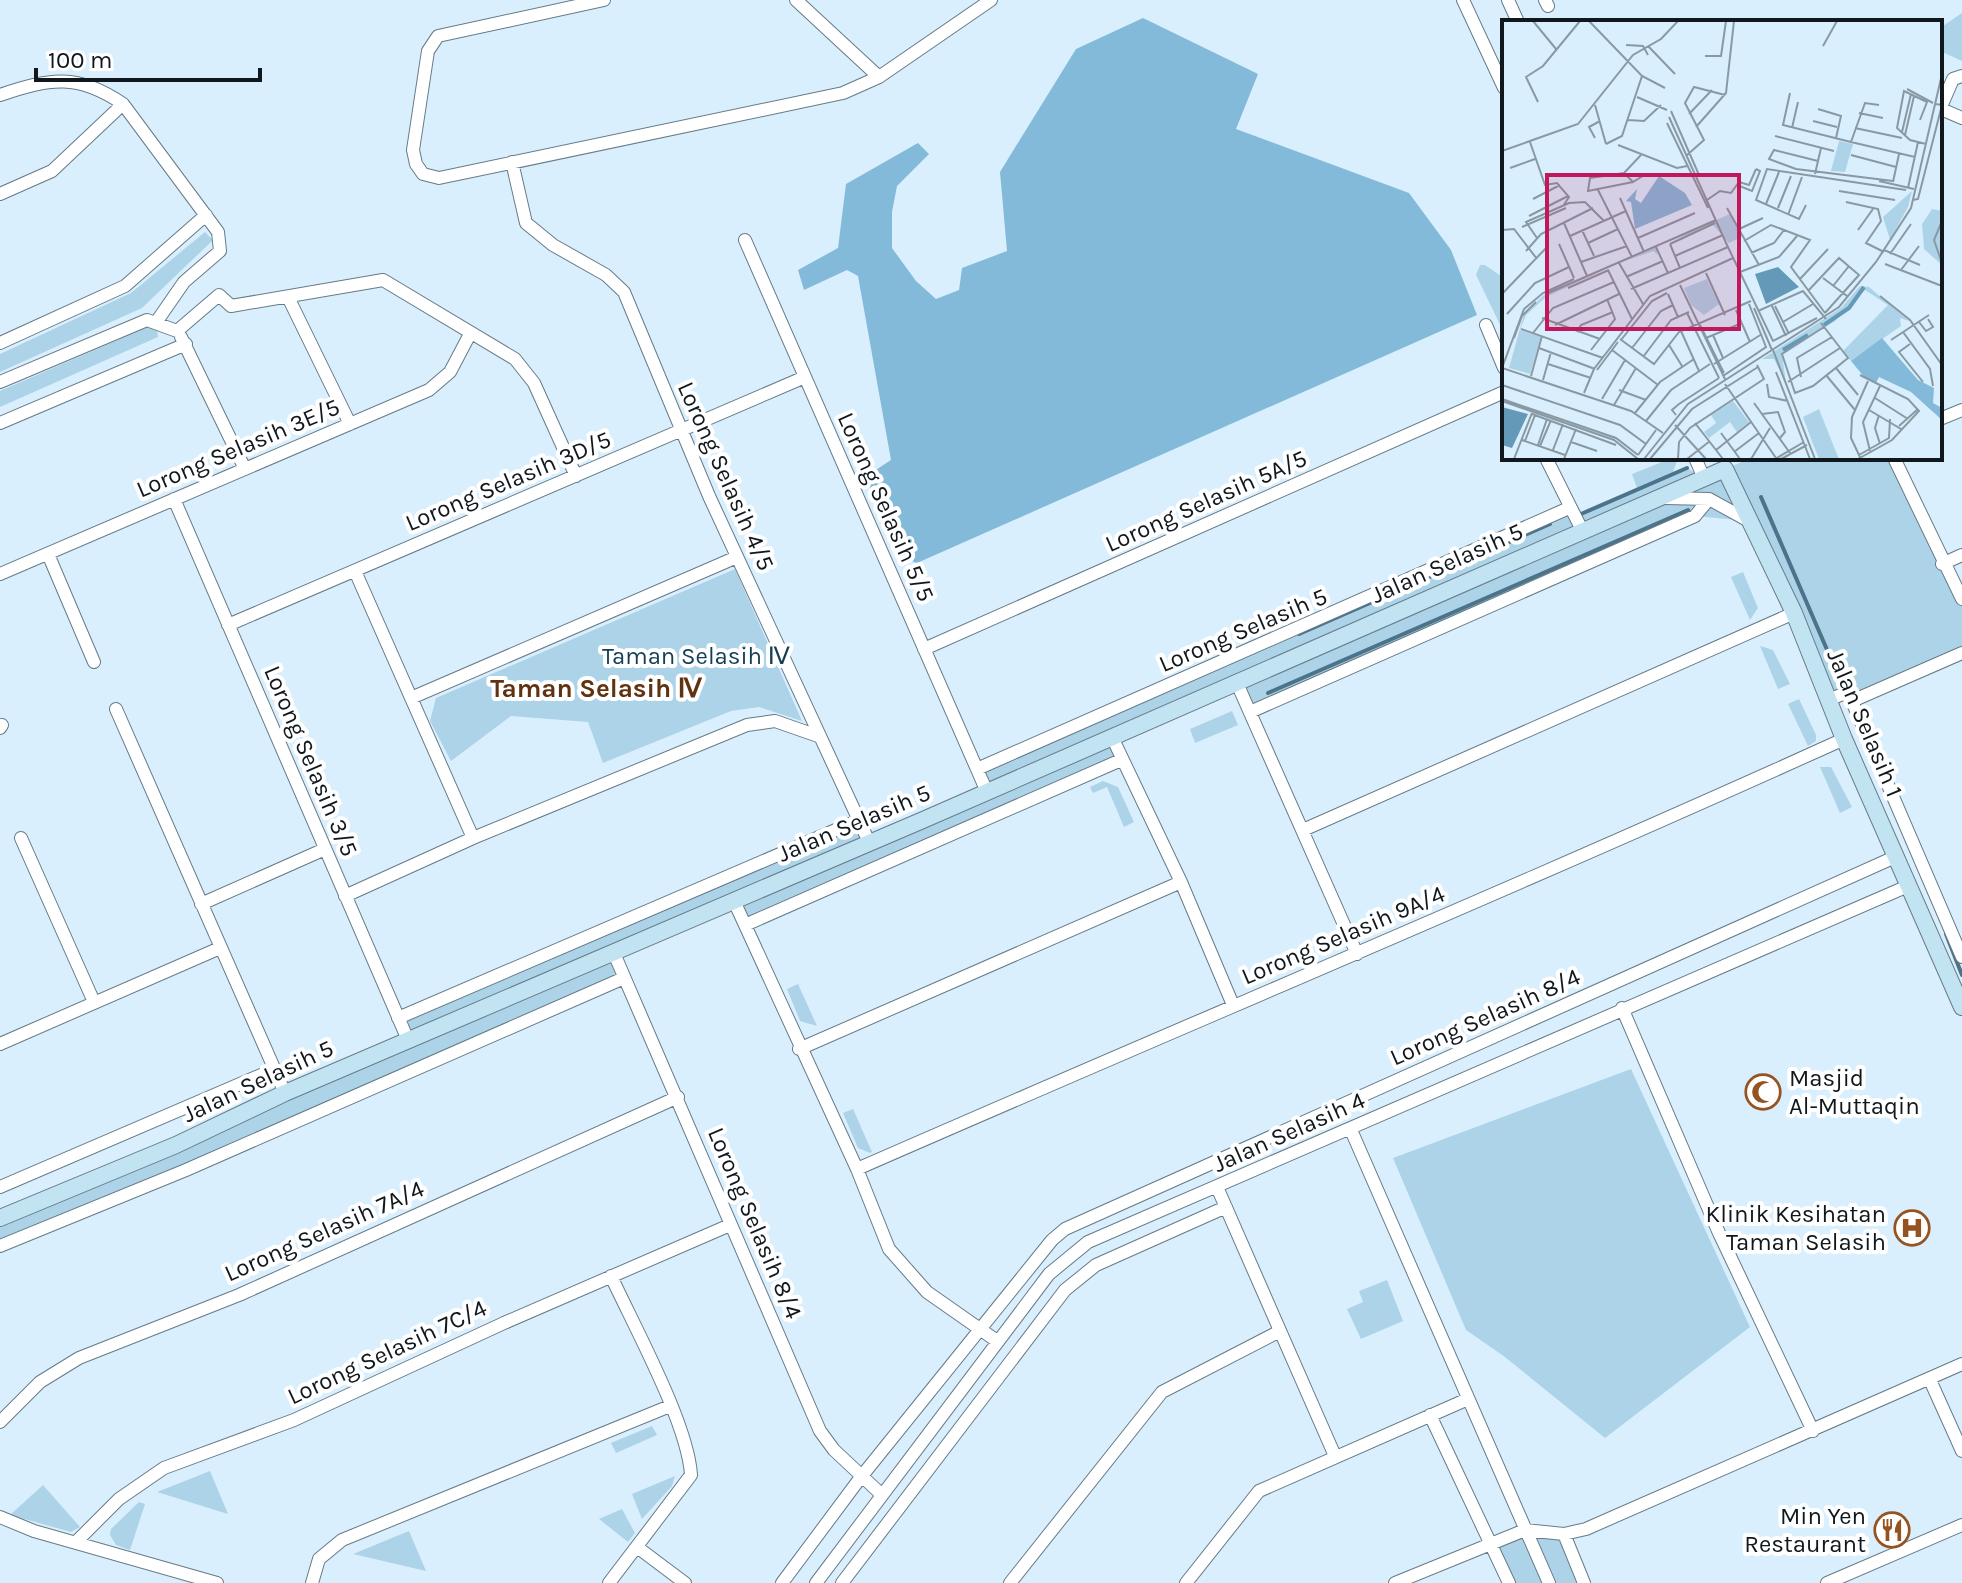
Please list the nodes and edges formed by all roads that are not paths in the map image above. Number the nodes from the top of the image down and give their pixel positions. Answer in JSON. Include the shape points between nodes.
{"nodes":[{"id":1,"x":604,"y":0,"type":"edge"},
{"id":2,"x":796,"y":0,"type":"edge"},
{"id":3,"x":991,"y":0,"type":"edge"},
{"id":4,"x":1463,"y":0,"type":"edge"},
{"id":5,"x":1508,"y":0,"type":"edge"},
{"id":6,"x":1517,"y":20,"type":"edge"},
{"id":7,"x":1962,"y":76,"type":"edge"},
{"id":8,"x":879,"y":77,"type":"junction"},
{"id":9,"x":1502,"y":84,"type":"edge"},
{"id":10,"x":0,"y":95,"type":"edge"},
{"id":11,"x":123,"y":104,"type":"junction"},
{"id":12,"x":1942,"y":106,"type":"edge"},
{"id":13,"x":1942,"y":109,"type":"edge"},
{"id":14,"x":1962,"y":118,"type":"edge"},
{"id":15,"x":512,"y":162,"type":"junction"},
{"id":16,"x":0,"y":194,"type":"edge"},
{"id":17,"x":206,"y":215,"type":"junction"},
{"id":18,"x":745,"y":240,"type":"dead end"},
{"id":19,"x":288,"y":297,"type":"junction"},
{"id":20,"x":157,"y":321,"type":"junction"},
{"id":21,"x":1486,"y":325,"type":"dead end"},
{"id":22,"x":177,"y":331,"type":"junction"},
{"id":23,"x":470,"y":334,"type":"junction"},
{"id":24,"x":0,"y":343,"type":"edge"},
{"id":25,"x":186,"y":344,"type":"junction"},
{"id":26,"x":1502,"y":363,"type":"edge"},
{"id":27,"x":805,"y":377,"type":"junction"},
{"id":28,"x":0,"y":382,"type":"edge"},
{"id":29,"x":1502,"y":393,"type":"edge"},
{"id":30,"x":1962,"y":410,"type":"edge"},
{"id":31,"x":1942,"y":418,"type":"edge"},
{"id":32,"x":0,"y":423,"type":"edge"},
{"id":33,"x":350,"y":424,"type":"junction"},
{"id":34,"x":681,"y":430,"type":"junction"},
{"id":35,"x":1547,"y":460,"type":"edge"},
{"id":36,"x":1696,"y":460,"type":"edge"},
{"id":37,"x":1895,"y":460,"type":"edge"},
{"id":38,"x":1723,"y":464,"type":"edge"},
{"id":39,"x":245,"y":469,"type":"junction"},
{"id":40,"x":576,"y":476,"type":"junction"},
{"id":41,"x":1704,"y":478,"type":"junction"},
{"id":42,"x":174,"y":499,"type":"junction"},
{"id":43,"x":1655,"y":499,"type":"junction"},
{"id":44,"x":1709,"y":499,"type":"junction"},
{"id":45,"x":1569,"y":508,"type":"junction"},
{"id":46,"x":1749,"y":521,"type":"junction"},
{"id":47,"x":1582,"y":530,"type":"junction"},
{"id":48,"x":48,"y":554,"type":"junction"},
{"id":49,"x":1962,"y":555,"type":"edge"},
{"id":50,"x":737,"y":557,"type":"junction"},
{"id":51,"x":1942,"y":564,"type":"junction"},
{"id":52,"x":355,"y":571,"type":"junction"},
{"id":53,"x":0,"y":574,"type":"edge"},
{"id":54,"x":1962,"y":599,"type":"edge"},
{"id":55,"x":1794,"y":613,"type":"junction"},
{"id":56,"x":228,"y":625,"type":"junction"},
{"id":57,"x":924,"y":649,"type":"junction"},
{"id":58,"x":1962,"y":653,"type":"edge"},
{"id":59,"x":94,"y":662,"type":"dead end"},
{"id":60,"x":1236,"y":681,"type":"junction"},
{"id":61,"x":411,"y":698,"type":"junction"},
{"id":62,"x":1828,"y":700,"type":"junction"},
{"id":63,"x":1852,"y":701,"type":"junction"},
{"id":64,"x":116,"y":709,"type":"dead end"},
{"id":65,"x":1250,"y":712,"type":"junction"},
{"id":66,"x":818,"y":736,"type":"junction"},
{"id":67,"x":1112,"y":737,"type":"junction"},
{"id":68,"x":1844,"y":739,"type":"junction"},
{"id":69,"x":1121,"y":760,"type":"junction"},
{"id":70,"x":977,"y":769,"type":"junction"},
{"id":71,"x":987,"y":792,"type":"junction"},
{"id":72,"x":859,"y":820,"type":"junction"},
{"id":73,"x":1303,"y":830,"type":"junction"},
{"id":74,"x":21,"y":838,"type":"dead end"},
{"id":75,"x":473,"y":838,"type":"junction"},
{"id":76,"x":869,"y":842,"type":"junction"},
{"id":77,"x":325,"y":849,"type":"junction"},
{"id":78,"x":1895,"y":857,"type":"junction"},
{"id":79,"x":1181,"y":882,"type":"junction"},
{"id":80,"x":1908,"y":886,"type":"junction"},
{"id":81,"x":345,"y":896,"type":"junction"},
{"id":82,"x":734,"y":901,"type":"junction"},
{"id":83,"x":201,"y":904,"type":"junction"},
{"id":84,"x":628,"y":921,"type":"junction"},
{"id":85,"x":745,"y":925,"type":"junction"},
{"id":86,"x":637,"y":941,"type":"junction"},
{"id":87,"x":220,"y":948,"type":"junction"},
{"id":88,"x":613,"y":951,"type":"junction"},
{"id":89,"x":1357,"y":954,"type":"junction"},
{"id":90,"x":1962,"y":957,"type":"edge"},
{"id":91,"x":624,"y":978,"type":"junction"},
{"id":92,"x":1961,"y":1001,"type":"edge"},
{"id":93,"x":94,"y":1002,"type":"junction"},
{"id":94,"x":1233,"y":1005,"type":"junction"},
{"id":95,"x":1622,"y":1008,"type":"junction"},
{"id":96,"x":398,"y":1018,"type":"junction"},
{"id":97,"x":408,"y":1040,"type":"junction"},
{"id":98,"x":0,"y":1044,"type":"edge"},
{"id":99,"x":799,"y":1049,"type":"junction"},
{"id":100,"x":1460,"y":1052,"type":"junction"},
{"id":101,"x":275,"y":1069,"type":"junction"},
{"id":102,"x":1470,"y":1075,"type":"junction"},
{"id":103,"x":285,"y":1093,"type":"junction"},
{"id":104,"x":678,"y":1097,"type":"junction"},
{"id":105,"x":1351,"y":1130,"type":"junction"},
{"id":106,"x":857,"y":1169,"type":"junction"},
{"id":107,"x":0,"y":1187,"type":"edge"},
{"id":108,"x":1217,"y":1187,"type":"junction"},
{"id":109,"x":1226,"y":1207,"type":"junction"},
{"id":110,"x":0,"y":1218,"type":"edge"},
{"id":111,"x":730,"y":1225,"type":"junction"},
{"id":112,"x":0,"y":1246,"type":"edge"},
{"id":113,"x":611,"y":1276,"type":"junction"},
{"id":114,"x":978,"y":1329,"type":"junction"},
{"id":115,"x":1280,"y":1331,"type":"junction"},
{"id":116,"x":997,"y":1341,"type":"junction"},
{"id":117,"x":1962,"y":1364,"type":"edge"},
{"id":118,"x":1930,"y":1380,"type":"junction"},
{"id":119,"x":1468,"y":1399,"type":"junction"},
{"id":120,"x":670,"y":1406,"type":"junction"},
{"id":121,"x":1430,"y":1415,"type":"junction"},
{"id":122,"x":0,"y":1422,"type":"edge"},
{"id":123,"x":1813,"y":1431,"type":"junction"},
{"id":124,"x":1962,"y":1451,"type":"edge"},
{"id":125,"x":1335,"y":1456,"type":"junction"},
{"id":126,"x":861,"y":1477,"type":"junction"},
{"id":127,"x":882,"y":1495,"type":"junction"},
{"id":128,"x":0,"y":1517,"type":"edge"},
{"id":129,"x":1962,"y":1525,"type":"edge"},
{"id":130,"x":1525,"y":1530,"type":"junction"},
{"id":131,"x":1564,"y":1534,"type":"junction"},
{"id":132,"x":77,"y":1541,"type":"junction"},
{"id":133,"x":1491,"y":1542,"type":"junction"},
{"id":134,"x":637,"y":1547,"type":"junction"},
{"id":135,"x":217,"y":1583,"type":"edge"},
{"id":136,"x":312,"y":1583,"type":"edge"},
{"id":137,"x":609,"y":1583,"type":"edge"},
{"id":138,"x":685,"y":1583,"type":"edge"},
{"id":139,"x":782,"y":1583,"type":"edge"},
{"id":140,"x":816,"y":1583,"type":"edge"},
{"id":141,"x":842,"y":1583,"type":"edge"},
{"id":142,"x":1010,"y":1583,"type":"edge"},
{"id":143,"x":1186,"y":1583,"type":"edge"},
{"id":144,"x":1395,"y":1583,"type":"edge"},
{"id":145,"x":1509,"y":1583,"type":"edge"},
{"id":146,"x":1549,"y":1583,"type":"edge"},
{"id":147,"x":1584,"y":1583,"type":"edge"},
{"id":148,"x":1827,"y":1583,"type":"edge"}],
"edges":[{"from":1,"to":15,"type":"street","via":[[438,36],[428,51],[413,150],[423,174],[439,178]]},
{"from":2,"to":8,"type":"street"},
{"from":3,"to":8,"type":"street"},
{"from":4,"to":9,"type":"street"},
{"from":5,"to":6,"type":"street"},
{"from":7,"to":12,"type":"street","via":[[1953,79]]},
{"from":8,"to":15,"type":"street","via":[[843,93]]},
{"from":10,"to":11,"type":"street","via":[[67,81],[96,87]]},
{"from":11,"to":16,"type":"street","via":[[52,171]]},
{"from":11,"to":17,"type":"street"},
{"from":13,"to":14,"type":"street"},
{"from":15,"to":34,"type":"street","name":"Lorong Selasih 4/5","via":[[526,223],[624,292]]},
{"from":17,"to":20,"type":"street","via":[[218,232],[220,251],[184,282]]},
{"from":17,"to":24,"type":"street","via":[[125,286]]},
{"from":18,"to":27,"type":"street","name":"Lorong Selasih 5/5"},
{"from":19,"to":22,"type":"street","via":[[231,306],[219,295]]},
{"from":19,"to":23,"type":"street","via":[[383,280]]},
{"from":19,"to":33,"type":"street"},
{"from":20,"to":22,"type":"street"},
{"from":20,"to":28,"type":"street","via":[[127,326]]},
{"from":21,"to":26,"type":"street"},
{"from":22,"to":25,"type":"street"},
{"from":23,"to":33,"type":"street","name":"Lorong Selasih 3E/5","via":[[450,372],[429,390]]},
{"from":23,"to":40,"type":"street","via":[[515,359],[534,383]]},
{"from":25,"to":32,"type":"street"},
{"from":25,"to":39,"type":"street"},
{"from":27,"to":34,"type":"street","name":"Lorong Selasih 3D/5"},
{"from":27,"to":57,"type":"street","name":"Lorong Selasih 5/5"},
{"from":29,"to":57,"type":"street","name":"Lorong Selasih 5A/5"},
{"from":30,"to":31,"type":"street"},
{"from":33,"to":39,"type":"street","name":"Lorong Selasih 3E/5"},
{"from":34,"to":40,"type":"street","name":"Lorong Selasih 3D/5"},
{"from":34,"to":50,"type":"street","name":"Lorong Selasih 4/5"},
{"from":35,"to":45,"type":"street"},
{"from":36,"to":41,"type":"street"},
{"from":37,"to":51,"type":"street"},
{"from":38,"to":41,"type":"street","name":"Jalan Selasih 5"},
{"from":38,"to":46,"type":"street","name":"Jalan Selasih 1"},
{"from":39,"to":42,"type":"street","name":"Lorong Selasih 3E/5"},
{"from":40,"to":52,"type":"street","name":"Lorong Selasih 3D/5"},
{"from":41,"to":43,"type":"street","name":"Jalan Selasih 5"},
{"from":42,"to":48,"type":"street","name":"Lorong Selasih 3E/5"},
{"from":42,"to":56,"type":"street","name":"Lorong Selasih 3/5"},
{"from":43,"to":44,"type":"street"},
{"from":43,"to":47,"type":"street","name":"Jalan Selasih 5"},
{"from":44,"to":46,"type":"street"},
{"from":44,"to":65,"type":"street","via":[[1695,516]]},
{"from":45,"to":47,"type":"street"},
{"from":45,"to":70,"type":"street","name":"Lorong Selasih 5"},
{"from":46,"to":55,"type":"street","name":"Jalan Selasih 1"},
{"from":47,"to":60,"type":"street","name":"Jalan Selasih 5"},
{"from":48,"to":53,"type":"street","name":"Lorong Selasih 3E/5"},
{"from":48,"to":59,"type":"street"},
{"from":49,"to":51,"type":"street"},
{"from":50,"to":61,"type":"street"},
{"from":50,"to":66,"type":"street","name":"Lorong Selasih 4/5"},
{"from":51,"to":54,"type":"street"},
{"from":52,"to":56,"type":"street","name":"Lorong Selasih 3D/5"},
{"from":52,"to":61,"type":"street"},
{"from":55,"to":62,"type":"street","name":"Jalan Selasih 1"},
{"from":55,"to":73,"type":"street"},
{"from":56,"to":77,"type":"street","name":"Lorong Selasih 3/5"},
{"from":57,"to":70,"type":"street","name":"Lorong Selasih 5/5"},
{"from":58,"to":63,"type":"street"},
{"from":60,"to":65,"type":"street"},
{"from":60,"to":67,"type":"street","name":"Jalan Selasih 5"},
{"from":61,"to":75,"type":"street"},
{"from":62,"to":63,"type":"street","via":[[1848,692]]},
{"from":62,"to":68,"type":"street","name":"Jalan Selasih 1"},
{"from":63,"to":90,"type":"street"},
{"from":64,"to":83,"type":"street"},
{"from":65,"to":73,"type":"street"},
{"from":66,"to":72,"type":"street","name":"Lorong Selasih 4/5"},
{"from":66,"to":75,"type":"street","via":[[775,721],[747,725]]},
{"from":67,"to":69,"type":"street"},
{"from":67,"to":71,"type":"street","name":"Jalan Selasih 5"},
{"from":68,"to":78,"type":"street","name":"Jalan Selasih 1"},
{"from":68,"to":89,"type":"street","name":"Lorong Selasih 9A/4"},
{"from":69,"to":79,"type":"street"},
{"from":69,"to":85,"type":"street"},
{"from":70,"to":71,"type":"street","name":"Lorong Selasih 5/5"},
{"from":71,"to":76,"type":"street","name":"Jalan Selasih 5"},
{"from":72,"to":76,"type":"street","name":"Lorong Selasih 4/5"},
{"from":72,"to":84,"type":"street","name":"Jalan Selasih 5"},
{"from":73,"to":89,"type":"street"},
{"from":74,"to":93,"type":"street"},
{"from":75,"to":81,"type":"street"},
{"from":76,"to":82,"type":"street","name":"Jalan Selasih 5"},
{"from":77,"to":81,"type":"street","name":"Lorong Selasih 3/5"},
{"from":77,"to":83,"type":"street"},
{"from":78,"to":80,"type":"street","name":"Jalan Selasih 1"},
{"from":78,"to":100,"type":"street","name":"Lorong Selasih 8/4"},
{"from":79,"to":94,"type":"street"},
{"from":79,"to":99,"type":"street"},
{"from":80,"to":92,"type":"street","name":"Jalan Selasih 1"},
{"from":80,"to":95,"type":"street","name":"Jalan Selasih 4"},
{"from":81,"to":96,"type":"street","name":"Lorong Selasih 3/5"},
{"from":82,"to":85,"type":"street"},
{"from":82,"to":86,"type":"street","name":"Jalan Selasih 5"},
{"from":83,"to":87,"type":"street"},
{"from":84,"to":86,"type":"street"},
{"from":84,"to":96,"type":"street","name":"Jalan Selasih 5"},
{"from":85,"to":99,"type":"street"},
{"from":86,"to":88,"type":"street","name":"Jalan Selasih 5"},
{"from":87,"to":93,"type":"street"},
{"from":87,"to":101,"type":"street"},
{"from":88,"to":91,"type":"street","name":"Lorong Selasih 8/4"},
{"from":88,"to":97,"type":"street","name":"Jalan Selasih 5"},
{"from":89,"to":94,"type":"street","name":"Lorong Selasih 9A/4"},
{"from":91,"to":104,"type":"street","name":"Lorong Selasih 8/4"},
{"from":91,"to":112,"type":"street"},
{"from":93,"to":98,"type":"street"},
{"from":94,"to":106,"type":"street","name":"Lorong Selasih 9A/4"},
{"from":95,"to":102,"type":"street","name":"Jalan Selasih 4"},
{"from":95,"to":123,"type":"street","via":[[1719,1233]]},
{"from":96,"to":97,"type":"street","name":"Lorong Selasih 3/5"},
{"from":97,"to":103,"type":"street","name":"Jalan Selasih 5"},
{"from":99,"to":106,"type":"street"},
{"from":100,"to":102,"type":"street"},
{"from":100,"to":114,"type":"street","name":"Lorong Selasih 8/4","via":[[1065,1229]]},
{"from":101,"to":103,"type":"street"},
{"from":101,"to":107,"type":"street","name":"Jalan Selasih 5"},
{"from":102,"to":105,"type":"street","name":"Jalan Selasih 4"},
{"from":103,"to":110,"type":"street","name":"Jalan Selasih 5"},
{"from":104,"to":111,"type":"street","name":"Lorong Selasih 8/4"},
{"from":104,"to":122,"type":"street","name":"Lorong Selasih 7A/4","via":[[239,1295],[79,1358],[40,1382]]},
{"from":105,"to":108,"type":"street","name":"Jalan Selasih 4"},
{"from":105,"to":119,"type":"street"},
{"from":106,"to":114,"type":"street","via":[[901,1267]]},
{"from":108,"to":109,"type":"street"},
{"from":108,"to":116,"type":"street","name":"Jalan Selasih 4","via":[[1088,1242],[1064,1258]]},
{"from":109,"to":115,"type":"street"},
{"from":109,"to":141,"type":"street","via":[[1096,1265],[1065,1290]]},
{"from":111,"to":113,"type":"street","name":"Lorong Selasih 7C/4"},
{"from":111,"to":126,"type":"street","name":"Lorong Selasih 8/4","via":[[820,1431]]},
{"from":113,"to":120,"type":"street"},
{"from":113,"to":132,"type":"street","name":"Lorong Selasih 7C/4","via":[[294,1420],[164,1468],[119,1499]]},
{"from":114,"to":116,"type":"street"},
{"from":114,"to":126,"type":"street","name":"Lorong Selasih 8/4"},
{"from":115,"to":125,"type":"street"},
{"from":115,"to":142,"type":"street","via":[[1162,1392]]},
{"from":116,"to":127,"type":"street","name":"Jalan Selasih 4"},
{"from":117,"to":118,"type":"street"},
{"from":118,"to":123,"type":"street"},
{"from":118,"to":124,"type":"street"},
{"from":119,"to":121,"type":"street"},
{"from":119,"to":130,"type":"street"},
{"from":120,"to":134,"type":"street","via":[[691,1475]]},
{"from":120,"to":136,"type":"street","via":[[342,1540],[319,1559]]},
{"from":121,"to":125,"type":"street"},
{"from":121,"to":133,"type":"street"},
{"from":123,"to":131,"type":"street"},
{"from":125,"to":143,"type":"street","via":[[1259,1491]]},
{"from":126,"to":127,"type":"street","name":"Lorong Selasih 8/4"},
{"from":126,"to":139,"type":"street","name":"Lorong Selasih 8/4"},
{"from":127,"to":140,"type":"street","name":"Jalan Selasih 4"},
{"from":128,"to":132,"type":"street"},
{"from":129,"to":148,"type":"street"},
{"from":130,"to":131,"type":"street"},
{"from":130,"to":133,"type":"street"},
{"from":130,"to":146,"type":"street"},
{"from":131,"to":147,"type":"street"},
{"from":132,"to":135,"type":"street"},
{"from":133,"to":144,"type":"street"},
{"from":133,"to":145,"type":"street"},
{"from":134,"to":137,"type":"street"},
{"from":134,"to":138,"type":"street"}]}
